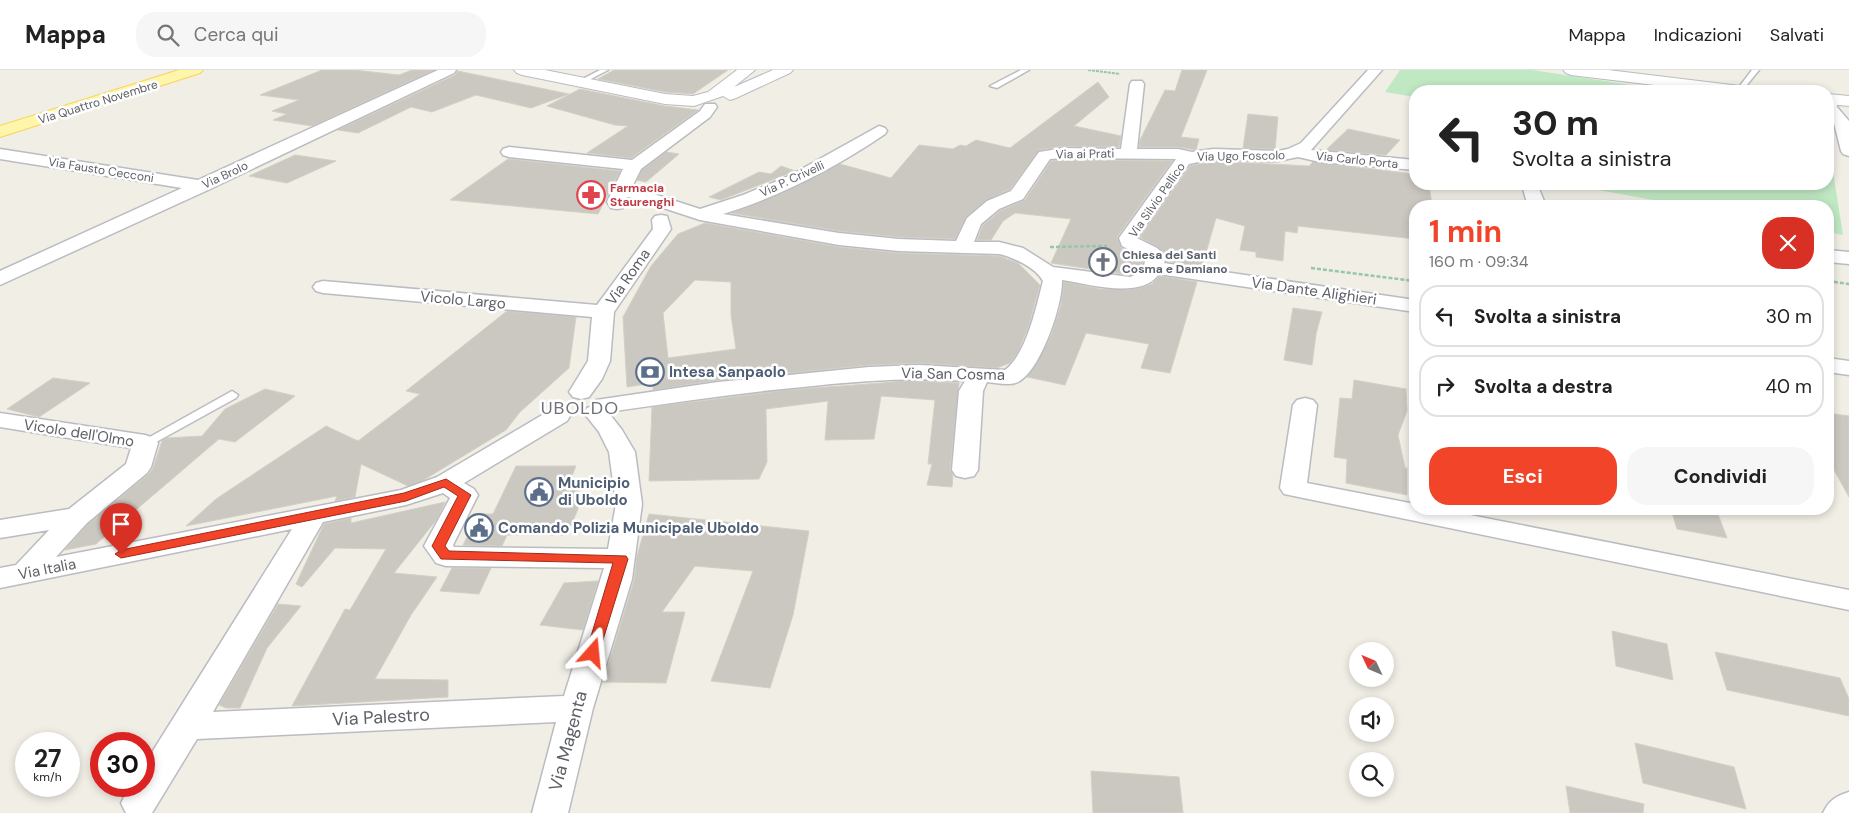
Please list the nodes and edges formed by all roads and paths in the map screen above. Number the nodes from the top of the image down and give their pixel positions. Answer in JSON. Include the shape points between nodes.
{"nodes":[{"id":1,"x":195,"y":70,"type":"edge"},
{"id":2,"x":449,"y":70,"type":"edge"},
{"id":3,"x":522,"y":70,"type":"edge"},
{"id":4,"x":605,"y":70,"type":"edge"},
{"id":5,"x":746,"y":70,"type":"edge"},
{"id":6,"x":785,"y":70,"type":"edge"},
{"id":7,"x":1026,"y":70,"type":"edge"},
{"id":8,"x":1088,"y":70,"type":"edge"},
{"id":9,"x":1375,"y":70,"type":"edge"},
{"id":10,"x":1571,"y":70,"type":"edge"},
{"id":11,"x":1756,"y":70,"type":"edge"},
{"id":12,"x":581,"y":82,"type":"junction"},
{"id":13,"x":1137,"y":84,"type":"joint"},
{"id":14,"x":1683,"y":85,"type":"edge"},
{"id":15,"x":1743,"y":85,"type":"edge"},
{"id":16,"x":994,"y":86,"type":"dead end"},
{"id":17,"x":712,"y":101,"type":"junction"},
{"id":18,"x":1840,"y":104,"type":"edge"},
{"id":19,"x":879,"y":131,"type":"dead end"},
{"id":20,"x":0,"y":132,"type":"edge"},
{"id":21,"x":1849,"y":151,"type":"edge"},
{"id":22,"x":509,"y":152,"type":"dead end"},
{"id":23,"x":1299,"y":152,"type":"junction"},
{"id":24,"x":0,"y":154,"type":"edge"},
{"id":25,"x":1128,"y":154,"type":"junction"},
{"id":26,"x":1191,"y":157,"type":"junction"},
{"id":27,"x":635,"y":164,"type":"junction"},
{"id":28,"x":1409,"y":164,"type":"edge"},
{"id":29,"x":202,"y":186,"type":"junction"},
{"id":30,"x":620,"y":191,"type":"junction"},
{"id":31,"x":700,"y":215,"type":"junction"},
{"id":32,"x":661,"y":220,"type":"junction"},
{"id":33,"x":963,"y":246,"type":"junction"},
{"id":34,"x":1137,"y":246,"type":"junction"},
{"id":35,"x":1010,"y":250,"type":"junction"},
{"id":36,"x":1834,"y":257,"type":"edge"},
{"id":37,"x":1849,"y":258,"type":"edge"},
{"id":38,"x":1154,"y":267,"type":"junction"},
{"id":39,"x":1048,"y":272,"type":"junction"},
{"id":40,"x":0,"y":279,"type":"edge"},
{"id":41,"x":1834,"y":282,"type":"edge"},
{"id":42,"x":1849,"y":284,"type":"edge"},
{"id":43,"x":323,"y":287,"type":"dead end"},
{"id":44,"x":1409,"y":305,"type":"edge"},
{"id":45,"x":603,"y":312,"type":"junction"},
{"id":46,"x":1834,"y":365,"type":"edge"},
{"id":47,"x":1849,"y":368,"type":"edge"},
{"id":48,"x":980,"y":375,"type":"junction"},
{"id":49,"x":232,"y":395,"type":"dead end"},
{"id":50,"x":594,"y":403,"type":"junction"},
{"id":51,"x":1306,"y":405,"type":"dead end"},
{"id":52,"x":558,"y":416,"type":"joint"},
{"id":53,"x":1,"y":420,"type":"edge"},
{"id":54,"x":145,"y":443,"type":"junction"},
{"id":55,"x":965,"y":470,"type":"dead end"},
{"id":56,"x":446,"y":483,"type":"junction"},
{"id":57,"x":1409,"y":511,"type":"edge"},
{"id":58,"x":314,"y":515,"type":"junction"},
{"id":59,"x":1427,"y":515,"type":"edge"},
{"id":60,"x":77,"y":517,"type":"junction"},
{"id":61,"x":0,"y":529,"type":"edge"},
{"id":62,"x":621,"y":559,"type":"junction"},
{"id":63,"x":12,"y":576,"type":"edge"},
{"id":64,"x":1849,"y":600,"type":"edge"},
{"id":65,"x":576,"y":708,"type":"junction"},
{"id":66,"x":186,"y":726,"type":"junction"},
{"id":67,"x":1849,"y":807,"type":"edge"},
{"id":68,"x":134,"y":808,"type":"edge"},
{"id":69,"x":550,"y":813,"type":"edge"},
{"id":70,"x":1841,"y":813,"type":"edge"}],
"edges":[{"from":1,"to":20,"type":"main road","name":"Via Quattro Novembre"},
{"from":2,"to":29,"type":"street","name":"Via Brolo"},
{"from":3,"to":12,"type":"street"},
{"from":4,"to":12,"type":"lane"},
{"from":5,"to":17,"type":"street"},
{"from":6,"to":17,"type":"street"},
{"from":7,"to":16,"type":"lane"},
{"from":8,"to":13,"type":"path","via":[[1127,75],[1138,79]]},
{"from":9,"to":23,"type":"street","name":"Via Ugo Foscolo"},
{"from":10,"to":14,"type":"street"},
{"from":11,"to":15,"type":"lane"},
{"from":12,"to":17,"type":"street","via":[[687,106]]},
{"from":13,"to":25,"type":"street"},
{"from":17,"to":27,"type":"street","via":[[705,114]]},
{"from":18,"to":21,"type":"street"},
{"from":19,"to":31,"type":"street","name":"Via P. Crivelli","via":[[851,151],[789,182]]},
{"from":22,"to":27,"type":"street"},
{"from":23,"to":26,"type":"street","name":"Via Ugo Foscolo","via":[[1276,156]]},
{"from":23,"to":28,"type":"street","name":"Via Carlo Porta","via":[[1320,157]]},
{"from":24,"to":29,"type":"street","name":"Via Fausto Cecconi"},
{"from":25,"to":26,"type":"street","name":"Via ai Prati"},
{"from":25,"to":33,"type":"street","name":"Via ai Prati","via":[[1045,155],[1016,195],[993,205],[972,222]]},
{"from":26,"to":34,"type":"street","name":"Via Silvio Pellico","via":[[1178,166],[1128,238]]},
{"from":27,"to":30,"type":"street"},
{"from":29,"to":40,"type":"street","name":"Via Brolo"},
{"from":30,"to":31,"type":"street"},
{"from":30,"to":32,"type":"street","via":[[618,205]]},
{"from":31,"to":32,"type":"street"},
{"from":31,"to":33,"type":"street","via":[[839,239],[899,245]]},
{"from":32,"to":45,"type":"street","name":"Via Roma","via":[[662,229]]},
{"from":33,"to":35,"type":"street"},
{"from":34,"to":35,"type":"path","via":[[1081,245]]},
{"from":34,"to":38,"type":"street","name":"Via Silvio Pellico","via":[[1154,254]]},
{"from":35,"to":39,"type":"street"},
{"from":36,"to":37,"type":"street"},
{"from":38,"to":39,"type":"street","via":[[1140,282],[1130,283]]},
{"from":38,"to":44,"type":"street","name":"Via Dante Alighieri"},
{"from":39,"to":48,"type":"street","name":"Via San Cosma","via":[[1051,290],[1029,356],[1010,376]]},
{"from":41,"to":42,"type":"path"},
{"from":43,"to":45,"type":"street","name":"Vicolo Largo"},
{"from":45,"to":50,"type":"street","name":"Via Roma","via":[[599,361],[590,379]]},
{"from":46,"to":47,"type":"street"},
{"from":48,"to":50,"type":"street","name":"Via San Cosma","via":[[909,372]]},
{"from":48,"to":55,"type":"street","via":[[971,390]]},
{"from":49,"to":54,"type":"lane"},
{"from":50,"to":52,"type":"street","name":"Via San Cosma","via":[[580,419]]},
{"from":50,"to":62,"type":"street","name":"Via Magenta","via":[[622,452],[629,504]]},
{"from":51,"to":57,"type":"street","via":[[1293,488]]},
{"from":52,"to":56,"type":"street","name":"Via Italia"},
{"from":53,"to":54,"type":"street","name":"Vicolo dell'Olmo"},
{"from":54,"to":60,"type":"street","name":"Vicolo dell'Olmo","via":[[138,467]]},
{"from":56,"to":58,"type":"street","name":"Via Italia","via":[[406,497]]},
{"from":56,"to":62,"type":"street","via":[[465,495],[438,546],[446,556]]},
{"from":58,"to":63,"type":"street","name":"Via Italia"},
{"from":58,"to":66,"type":"street"},
{"from":59,"to":64,"type":"street"},
{"from":60,"to":61,"type":"street"},
{"from":60,"to":63,"type":"street","name":"Vicolo dell'Olmo"},
{"from":62,"to":65,"type":"street","name":"Via Magenta"},
{"from":65,"to":66,"type":"street","name":"Via Palestro"},
{"from":65,"to":69,"type":"street","name":"Via Magenta"},
{"from":66,"to":68,"type":"street"},
{"from":67,"to":70,"type":"street"}]}
